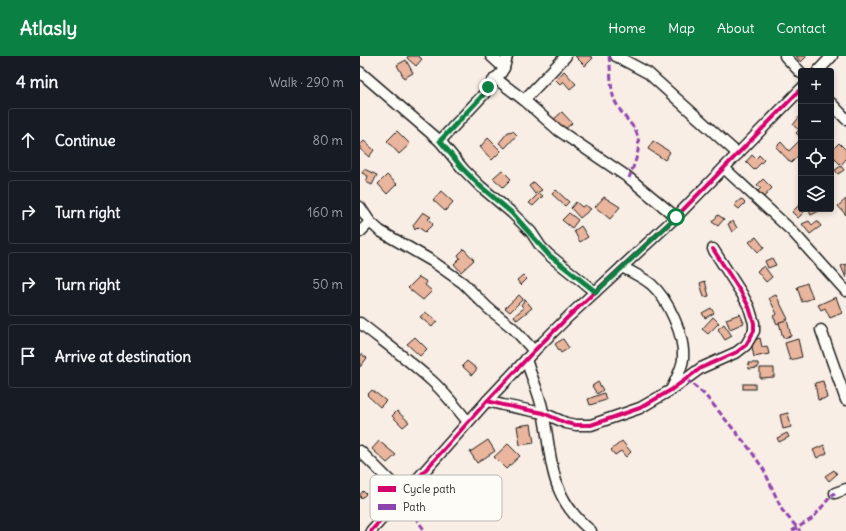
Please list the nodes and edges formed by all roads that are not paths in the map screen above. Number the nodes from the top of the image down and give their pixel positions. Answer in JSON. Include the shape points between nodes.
{"nodes":[{"id":1,"x":491,"y":56,"type":"edge"},
{"id":2,"x":507,"y":56,"type":"edge"},
{"id":3,"x":566,"y":56,"type":"edge"},
{"id":4,"x":616,"y":56,"type":"edge"},
{"id":5,"x":785,"y":56,"type":"edge"},
{"id":6,"x":832,"y":56,"type":"edge"},
{"id":7,"x":504,"y":68,"type":"junction"},
{"id":8,"x":821,"y":68,"type":"edge"},
{"id":9,"x":798,"y":70,"type":"edge"},
{"id":10,"x":360,"y":72,"type":"edge"},
{"id":11,"x":495,"y":78,"type":"junction"},
{"id":12,"x":798,"y":92,"type":"edge"},
{"id":13,"x":524,"y":100,"type":"junction"},
{"id":14,"x":832,"y":104,"type":"edge"},
{"id":15,"x":846,"y":119,"type":"edge"},
{"id":16,"x":440,"y":141,"type":"junction"},
{"id":17,"x":738,"y":154,"type":"junction"},
{"id":18,"x":724,"y":168,"type":"junction"},
{"id":19,"x":360,"y":208,"type":"edge"},
{"id":20,"x":676,"y":217,"type":"junction"},
{"id":21,"x":370,"y":222,"type":"junction"},
{"id":22,"x":360,"y":232,"type":"edge"},
{"id":23,"x":713,"y":249,"type":"dead end"},
{"id":24,"x":622,"y":267,"type":"junction"},
{"id":25,"x":846,"y":291,"type":"edge"},
{"id":26,"x":596,"y":292,"type":"junction"},
{"id":27,"x":360,"y":323,"type":"edge"},
{"id":28,"x":821,"y":330,"type":"dead end"},
{"id":29,"x":534,"y":351,"type":"junction"},
{"id":30,"x":526,"y":359,"type":"junction"},
{"id":31,"x":842,"y":379,"type":"edge"},
{"id":32,"x":672,"y":390,"type":"junction"},
{"id":33,"x":846,"y":400,"type":"edge"},
{"id":34,"x":487,"y":401,"type":"junction"},
{"id":35,"x":543,"y":412,"type":"junction"},
{"id":36,"x":468,"y":422,"type":"junction"},
{"id":37,"x":360,"y":451,"type":"edge"},
{"id":38,"x":384,"y":475,"type":"edge"},
{"id":39,"x":422,"y":475,"type":"edge"},
{"id":40,"x":846,"y":489,"type":"edge"},
{"id":41,"x":835,"y":493,"type":"dead end"},
{"id":42,"x":380,"y":521,"type":"edge"},
{"id":43,"x":584,"y":529,"type":"edge"},
{"id":44,"x":371,"y":531,"type":"edge"}],
"edges":[{"from":1,"to":7,"type":"street"},
{"from":2,"to":7,"type":"street"},
{"from":3,"to":13,"type":"street"},
{"from":4,"to":17,"type":"street","via":[[652,77]]},
{"from":5,"to":9,"type":"street"},
{"from":6,"to":8,"type":"street"},
{"from":7,"to":11,"type":"street"},
{"from":10,"to":16,"type":"street"},
{"from":11,"to":13,"type":"street"},
{"from":11,"to":16,"type":"street","via":[[484,94]]},
{"from":12,"to":17,"type":"street"},
{"from":13,"to":20,"type":"street","via":[[558,130],[629,178]]},
{"from":14,"to":15,"type":"street"},
{"from":16,"to":26,"type":"street","via":[[463,169],[512,213],[549,255]]},
{"from":17,"to":18,"type":"street"},
{"from":18,"to":20,"type":"street"},
{"from":18,"to":25,"type":"street","via":[[792,231]]},
{"from":19,"to":21,"type":"street"},
{"from":20,"to":24,"type":"street"},
{"from":21,"to":22,"type":"street"},
{"from":21,"to":29,"type":"street","via":[[463,283],[514,329]]},
{"from":23,"to":32,"type":"street","via":[[749,307],[754,331],[746,345],[737,352],[701,368]]},
{"from":24,"to":26,"type":"street"},
{"from":24,"to":32,"type":"street","via":[[652,285],[662,296],[674,320],[683,359]]},
{"from":26,"to":29,"type":"street"},
{"from":27,"to":36,"type":"street","via":[[433,381]]},
{"from":28,"to":31,"type":"street"},
{"from":29,"to":30,"type":"street"},
{"from":30,"to":34,"type":"street"},
{"from":30,"to":35,"type":"street"},
{"from":31,"to":33,"type":"street"},
{"from":32,"to":35,"type":"street","via":[[640,408],[591,425],[566,423]]},
{"from":34,"to":35,"type":"street"},
{"from":34,"to":36,"type":"street"},
{"from":35,"to":43,"type":"street","via":[[555,481],[560,495]]},
{"from":36,"to":39,"type":"street"},
{"from":37,"to":38,"type":"street"},
{"from":40,"to":41,"type":"street"},
{"from":42,"to":44,"type":"street"}]}
